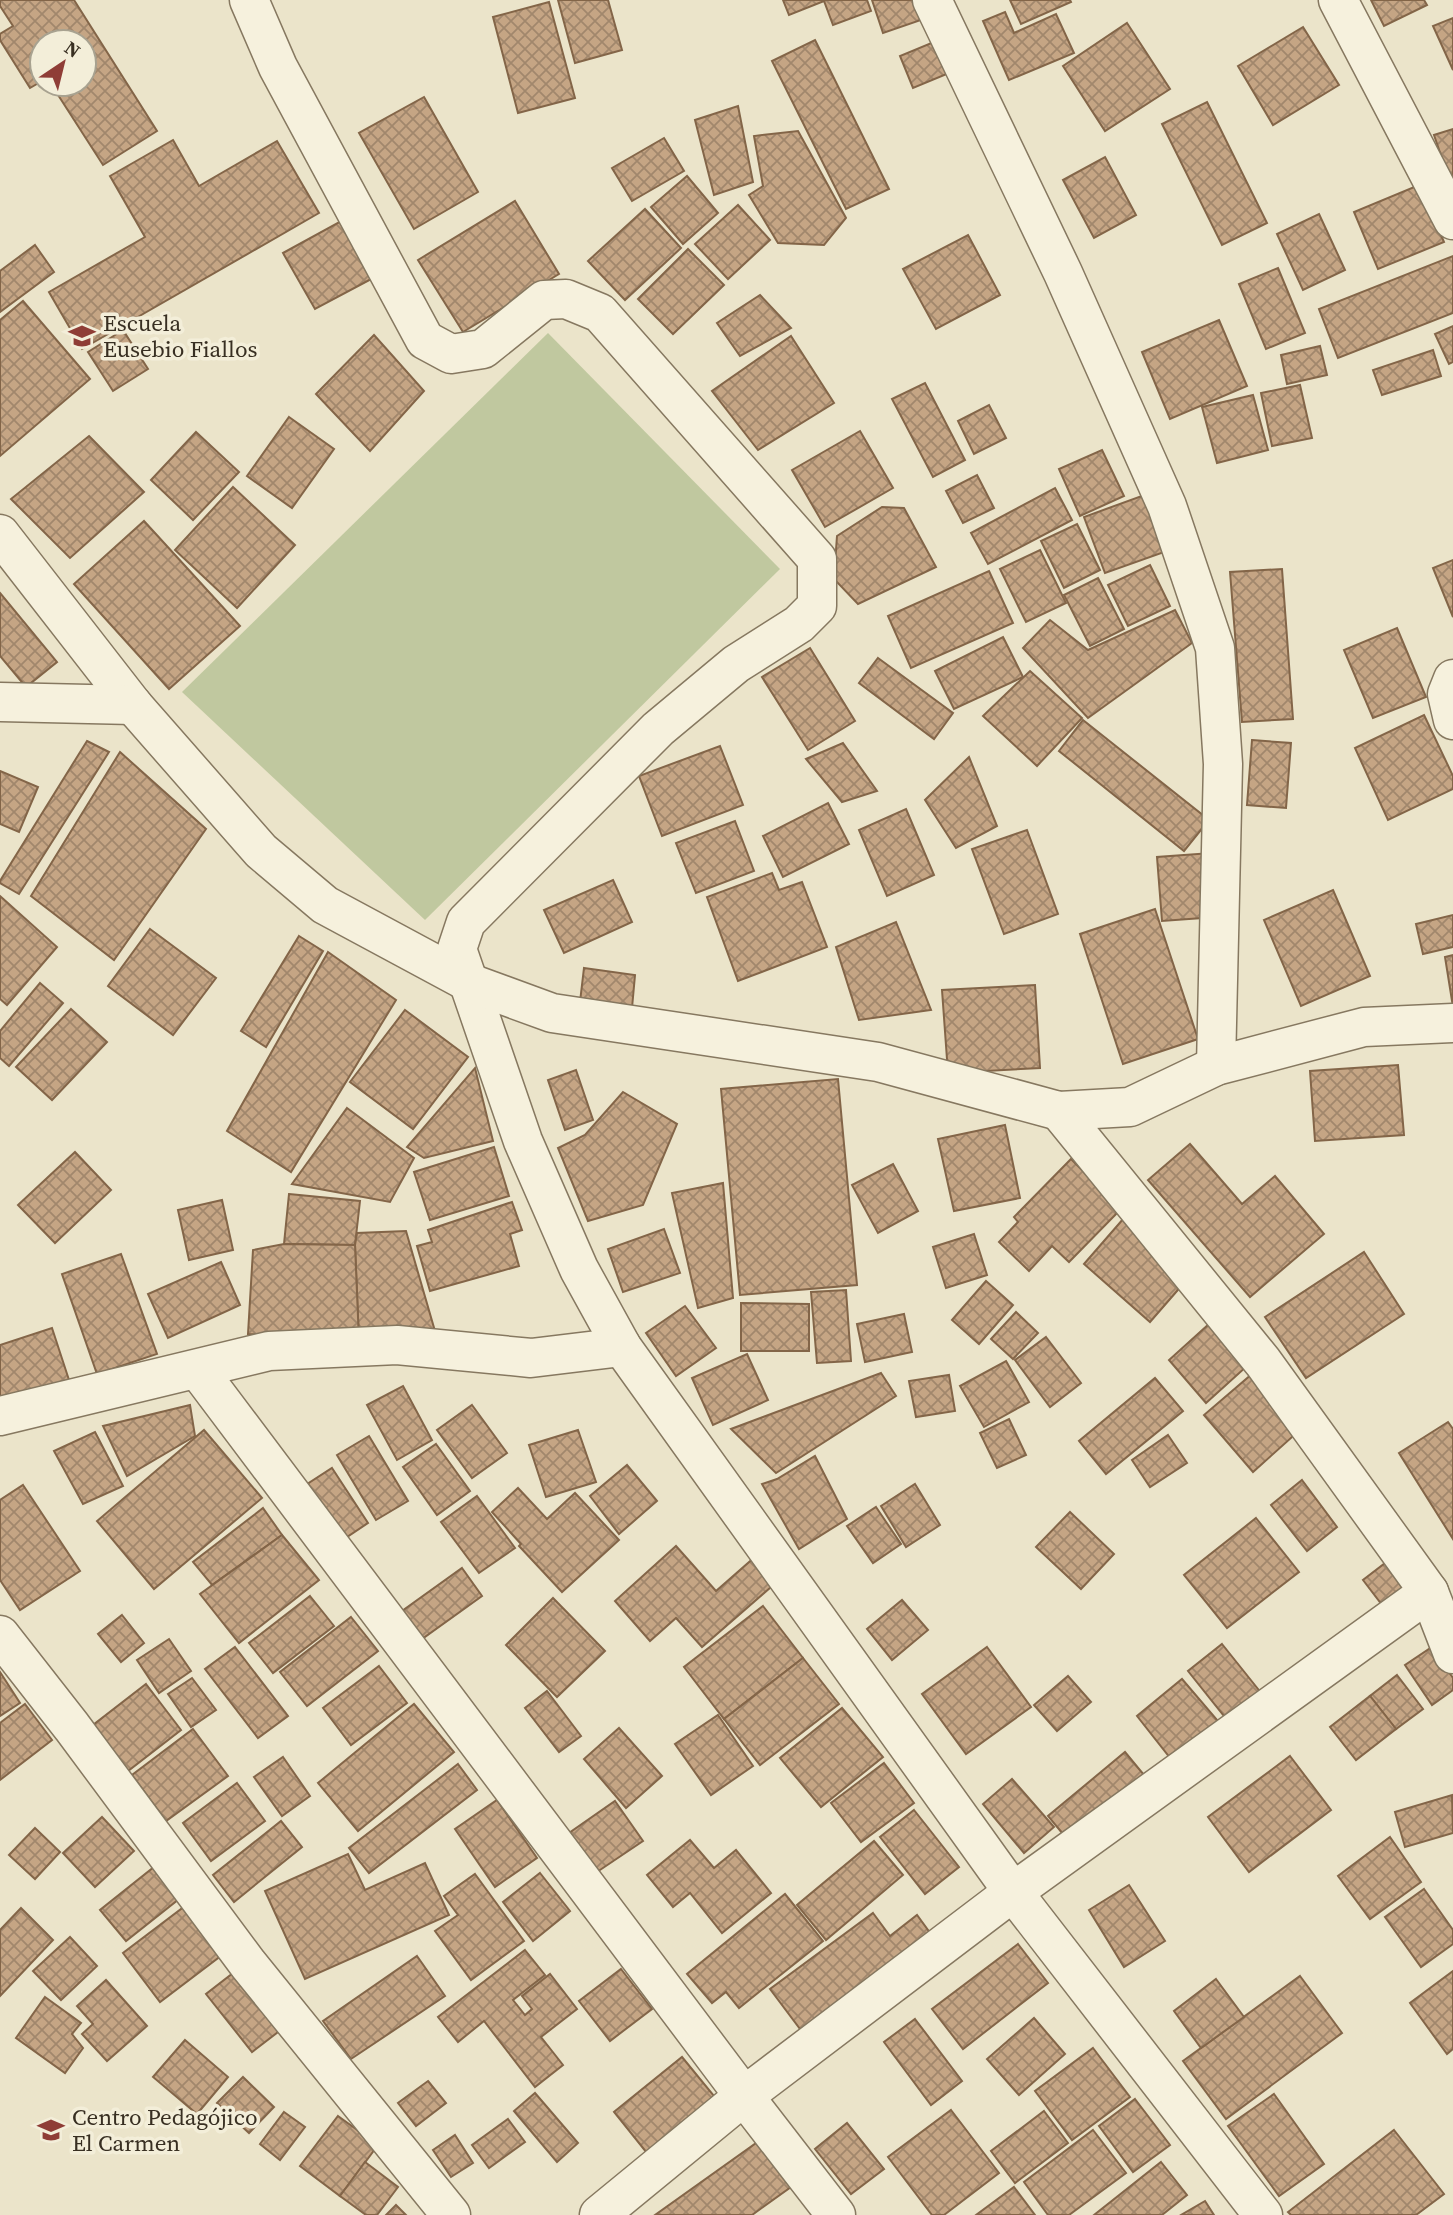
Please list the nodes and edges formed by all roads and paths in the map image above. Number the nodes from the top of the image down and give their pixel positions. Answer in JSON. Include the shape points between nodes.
{"nodes":[{"id":1,"x":249,"y":0,"type":"edge"},
{"id":2,"x":932,"y":0,"type":"edge"},
{"id":3,"x":1338,"y":0,"type":"edge"},
{"id":4,"x":1453,"y":220,"type":"edge"},
{"id":5,"x":0,"y":534,"type":"edge"},
{"id":6,"x":1453,"y":678,"type":"edge"},
{"id":7,"x":0,"y":702,"type":"edge"},
{"id":8,"x":133,"y":705,"type":"junction"},
{"id":9,"x":1453,"y":720,"type":"edge"},
{"id":10,"x":470,"y":984,"type":"junction"},
{"id":11,"x":1453,"y":1023,"type":"edge"},
{"id":12,"x":1216,"y":1066,"type":"junction"},
{"id":13,"x":1059,"y":1111,"type":"junction"},
{"id":14,"x":622,"y":1347,"type":"junction"},
{"id":15,"x":198,"y":1370,"type":"junction"},
{"id":16,"x":0,"y":1416,"type":"edge"},
{"id":17,"x":1429,"y":1592,"type":"junction"},
{"id":18,"x":0,"y":1635,"type":"edge"},
{"id":19,"x":1453,"y":1654,"type":"edge"},
{"id":20,"x":1013,"y":1892,"type":"junction"},
{"id":21,"x":744,"y":2096,"type":"junction"},
{"id":22,"x":451,"y":2215,"type":"edge"},
{"id":23,"x":600,"y":2215,"type":"edge"},
{"id":24,"x":836,"y":2215,"type":"edge"},
{"id":25,"x":1263,"y":2215,"type":"edge"}],
"edges":[{"from":1,"to":10,"type":"street","via":[[278,67],[425,341],[451,354],[483,349],[544,300],[566,299],[600,313],[817,559],[817,606],[799,624],[736,664],[658,729],[466,922],[457,949]]},
{"from":2,"to":12,"type":"street","via":[[1063,273],[1167,506],[1215,648],[1223,764]]},
{"from":3,"to":4,"type":"street"},
{"from":5,"to":8,"type":"street"},
{"from":6,"to":9,"type":"street","via":[[1447,694]]},
{"from":7,"to":8,"type":"street"},
{"from":8,"to":10,"type":"street","via":[[261,851],[325,905]]},
{"from":10,"to":13,"type":"street","via":[[552,1013],[878,1062]]},
{"from":10,"to":14,"type":"street","via":[[523,1141],[579,1269]]},
{"from":11,"to":12,"type":"street","via":[[1364,1027]]},
{"from":12,"to":13,"type":"street","via":[[1130,1107]]},
{"from":13,"to":17,"type":"street","via":[[1264,1362]]},
{"from":14,"to":15,"type":"street","via":[[531,1358],[397,1345],[269,1351]]},
{"from":14,"to":20,"type":"street"},
{"from":15,"to":16,"type":"street"},
{"from":15,"to":21,"type":"street"},
{"from":17,"to":19,"type":"street"},
{"from":17,"to":20,"type":"street"},
{"from":18,"to":22,"type":"street","via":[[248,1964]]},
{"from":20,"to":21,"type":"street"},
{"from":20,"to":25,"type":"street"},
{"from":21,"to":23,"type":"street"},
{"from":21,"to":24,"type":"street"}]}
